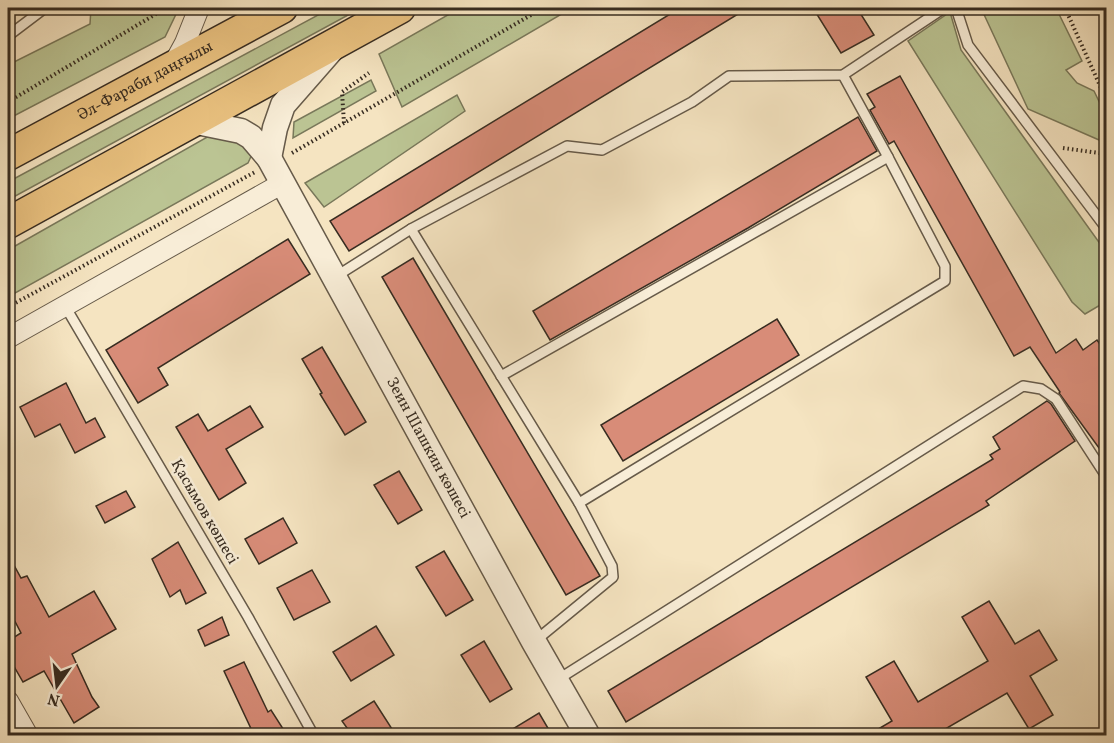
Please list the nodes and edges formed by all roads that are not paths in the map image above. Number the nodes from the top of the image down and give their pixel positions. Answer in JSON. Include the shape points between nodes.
{"nodes":[{"id":1,"x":45,"y":8,"type":"edge"},
{"id":2,"x":199,"y":8,"type":"edge"},
{"id":3,"x":282,"y":8,"type":"edge"},
{"id":4,"x":400,"y":8,"type":"edge"},
{"id":5,"x":944,"y":8,"type":"edge"},
{"id":6,"x":956,"y":8,"type":"edge"},
{"id":7,"x":8,"y":36,"type":"edge"},
{"id":8,"x":336,"y":44,"type":"junction"},
{"id":9,"x":171,"y":67,"type":"junction"},
{"id":10,"x":843,"y":75,"type":"junction"},
{"id":11,"x":192,"y":121,"type":"junction"},
{"id":12,"x":8,"y":155,"type":"edge"},
{"id":13,"x":888,"y":157,"type":"junction"},
{"id":14,"x":273,"y":160,"type":"junction"},
{"id":15,"x":283,"y":183,"type":"junction"},
{"id":16,"x":8,"y":223,"type":"edge"},
{"id":17,"x":1107,"y":228,"type":"edge"},
{"id":18,"x":411,"y":229,"type":"junction"},
{"id":19,"x":334,"y":278,"type":"junction"},
{"id":20,"x":66,"y":306,"type":"junction"},
{"id":21,"x":8,"y":338,"type":"edge"},
{"id":22,"x":501,"y":375,"type":"junction"},
{"id":23,"x":1107,"y":476,"type":"edge"},
{"id":24,"x":579,"y":503,"type":"junction"},
{"id":25,"x":534,"y":642,"type":"junction"},
{"id":26,"x":556,"y":680,"type":"junction"},
{"id":27,"x":8,"y":701,"type":"edge"},
{"id":28,"x":28,"y":735,"type":"edge"},
{"id":29,"x":314,"y":735,"type":"edge"},
{"id":30,"x":588,"y":735,"type":"edge"}],
"edges":[{"from":1,"to":7,"type":"lane"},
{"from":2,"to":9,"type":"street"},
{"from":3,"to":9,"type":"main road","name":"Әл-Фараби даңғылы"},
{"from":4,"to":8,"type":"main road"},
{"from":5,"to":10,"type":"lane"},
{"from":6,"to":17,"type":"lane","via":[[968,45]]},
{"from":8,"to":11,"type":"main road"},
{"from":8,"to":14,"type":"street","via":[[283,105],[275,128]]},
{"from":9,"to":12,"type":"main road","name":"Әл-Фараби даңғылы"},
{"from":10,"to":13,"type":"lane"},
{"from":10,"to":18,"type":"lane","via":[[729,76],[692,102],[602,150],[567,146]]},
{"from":11,"to":14,"type":"street","name":"Зеин Шашкин көшесі","via":[[241,131]]},
{"from":11,"to":16,"type":"main road"},
{"from":13,"to":22,"type":"lane"},
{"from":13,"to":24,"type":"lane","via":[[945,266],[945,281]]},
{"from":14,"to":15,"type":"street","name":"Зеин Шашкин көшесі"},
{"from":15,"to":19,"type":"street","name":"Зеин Шашкин көшесі"},
{"from":15,"to":20,"type":"street"},
{"from":18,"to":19,"type":"lane"},
{"from":18,"to":22,"type":"lane"},
{"from":19,"to":25,"type":"street","name":"Зеин Шашкин көшесі"},
{"from":20,"to":21,"type":"street"},
{"from":20,"to":29,"type":"lane","name":"Қасымов көшесі"},
{"from":22,"to":24,"type":"lane"},
{"from":23,"to":26,"type":"lane","via":[[1056,399],[1041,389],[1023,386]]},
{"from":24,"to":25,"type":"lane","via":[[612,566],[613,578]]},
{"from":25,"to":26,"type":"street","name":"Зеин Шашкин көшесі"},
{"from":26,"to":30,"type":"street","name":"Зеин Шашкин көшесі"},
{"from":27,"to":28,"type":"street"}]}
